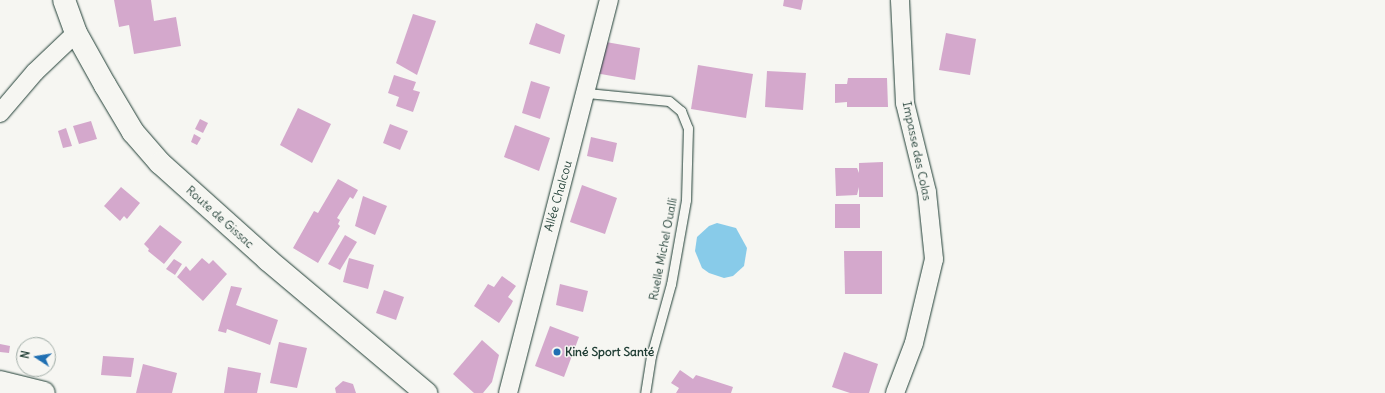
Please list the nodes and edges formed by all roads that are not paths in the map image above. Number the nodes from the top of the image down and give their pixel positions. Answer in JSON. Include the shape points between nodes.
{"nodes":[{"id":1,"x":64,"y":0,"type":"edge"},
{"id":2,"x":609,"y":0,"type":"edge"},
{"id":3,"x":900,"y":0,"type":"edge"},
{"id":4,"x":76,"y":33,"type":"junction"},
{"id":5,"x":587,"y":93,"type":"junction"},
{"id":6,"x":0,"y":112,"type":"edge"},
{"id":7,"x":0,"y":382,"type":"edge"},
{"id":8,"x":44,"y":393,"type":"edge"},
{"id":9,"x":426,"y":393,"type":"edge"},
{"id":10,"x":508,"y":393,"type":"edge"},
{"id":11,"x":645,"y":393,"type":"edge"},
{"id":12,"x":895,"y":393,"type":"edge"}],
"edges":[{"from":1,"to":4,"type":"main road","name":"Route de Gissac"},
{"from":2,"to":5,"type":"street","name":"Allée Chalcou"},
{"from":3,"to":12,"type":"street","name":"Impasse des Colas","via":[[905,103],[927,192],[934,259],[914,343]]},
{"from":4,"to":6,"type":"street","via":[[35,72]]},
{"from":4,"to":9,"type":"main road","name":"Route de Gissac","via":[[133,132],[160,163],[268,260]]},
{"from":5,"to":10,"type":"street","name":"Allée Chalcou","via":[[544,246]]},
{"from":5,"to":11,"type":"lane","name":"Ruelle Michel Oualli","via":[[669,101],[681,111],[688,128],[686,200],[671,284]]},
{"from":7,"to":8,"type":"main road"}]}
